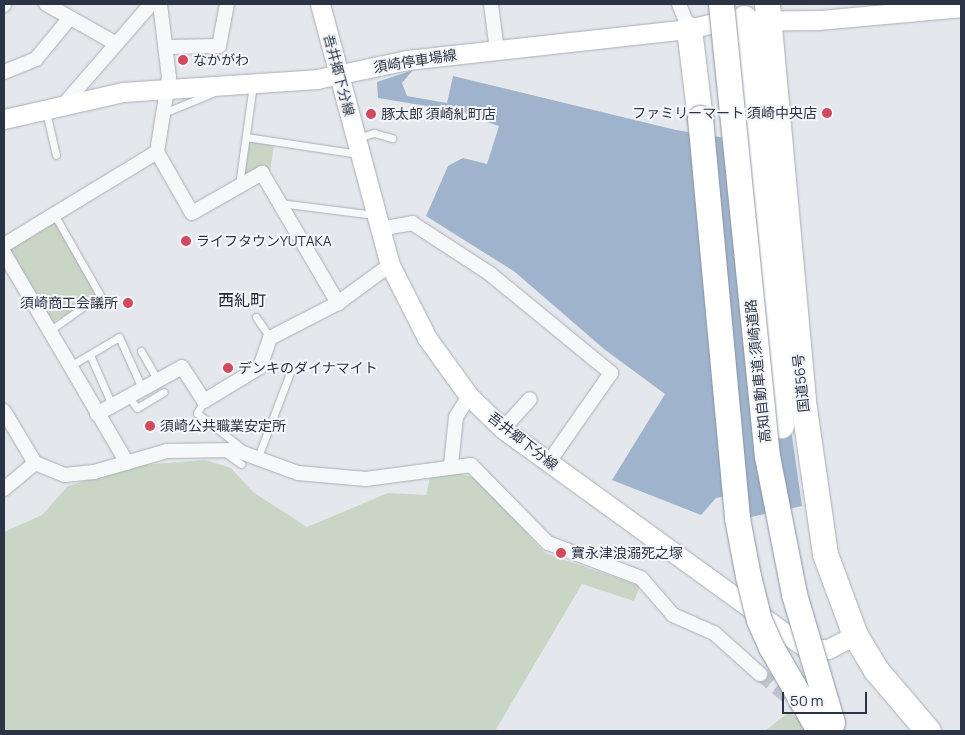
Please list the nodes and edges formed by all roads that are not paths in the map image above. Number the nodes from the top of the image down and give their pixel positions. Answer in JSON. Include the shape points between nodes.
{"nodes":[{"id":1,"x":46,"y":4,"type":"edge"},
{"id":2,"x":151,"y":4,"type":"edge"},
{"id":3,"x":160,"y":4,"type":"edge"},
{"id":4,"x":227,"y":4,"type":"edge"},
{"id":5,"x":320,"y":4,"type":"edge"},
{"id":6,"x":491,"y":4,"type":"edge"},
{"id":7,"x":679,"y":4,"type":"edge"},
{"id":8,"x":721,"y":4,"type":"edge"},
{"id":9,"x":961,"y":7,"type":"edge"},
{"id":10,"x":768,"y":11,"type":"edge"},
{"id":11,"x":744,"y":18,"type":"junction"},
{"id":12,"x":69,"y":19,"type":"junction"},
{"id":13,"x":689,"y":29,"type":"junction"},
{"id":14,"x":115,"y":43,"type":"junction"},
{"id":15,"x":168,"y":47,"type":"junction"},
{"id":16,"x":497,"y":50,"type":"junction"},
{"id":17,"x":4,"y":72,"type":"edge"},
{"id":18,"x":339,"y":76,"type":"junction"},
{"id":19,"x":254,"y":81,"type":"junction"},
{"id":20,"x":169,"y":87,"type":"junction"},
{"id":21,"x":212,"y":94,"type":"dead end"},
{"id":22,"x":65,"y":103,"type":"junction"},
{"id":23,"x":45,"y":109,"type":"junction"},
{"id":24,"x":166,"y":112,"type":"junction"},
{"id":25,"x":4,"y":120,"type":"edge"},
{"id":26,"x":246,"y":137,"type":"junction"},
{"id":27,"x":392,"y":138,"type":"dead end"},
{"id":28,"x":358,"y":146,"type":"junction"},
{"id":29,"x":157,"y":152,"type":"junction"},
{"id":30,"x":56,"y":155,"type":"dead end"},
{"id":31,"x":239,"y":186,"type":"junction"},
{"id":32,"x":279,"y":203,"type":"junction"},
{"id":33,"x":54,"y":214,"type":"junction"},
{"id":34,"x":377,"y":222,"type":"junction"},
{"id":35,"x":4,"y":245,"type":"edge"},
{"id":36,"x":4,"y":253,"type":"edge"},
{"id":37,"x":390,"y":265,"type":"junction"},
{"id":38,"x":338,"y":303,"type":"junction"},
{"id":39,"x":256,"y":317,"type":"dead end"},
{"id":40,"x":49,"y":331,"type":"junction"},
{"id":41,"x":270,"y":338,"type":"junction"},
{"id":42,"x":141,"y":351,"type":"dead end"},
{"id":43,"x":90,"y":355,"type":"junction"},
{"id":44,"x":70,"y":366,"type":"junction"},
{"id":45,"x":290,"y":370,"type":"dead end"},
{"id":46,"x":157,"y":379,"type":"junction"},
{"id":47,"x":142,"y":388,"type":"junction"},
{"id":48,"x":164,"y":392,"type":"dead end"},
{"id":49,"x":128,"y":396,"type":"junction"},
{"id":50,"x":469,"y":396,"type":"junction"},
{"id":51,"x":530,"y":399,"type":"dead end"},
{"id":52,"x":204,"y":401,"type":"junction"},
{"id":53,"x":112,"y":405,"type":"junction"},
{"id":54,"x":4,"y":411,"type":"edge"},
{"id":55,"x":97,"y":414,"type":"junction"},
{"id":56,"x":503,"y":429,"type":"junction"},
{"id":57,"x":249,"y":458,"type":"junction"},
{"id":58,"x":127,"y":462,"type":"junction"},
{"id":59,"x":549,"y":462,"type":"junction"},
{"id":60,"x":34,"y":463,"type":"junction"},
{"id":61,"x":451,"y":465,"type":"junction"},
{"id":62,"x":4,"y":489,"type":"edge"},
{"id":63,"x":855,"y":634,"type":"junction"},
{"id":64,"x":760,"y":674,"type":"tunnel mouth"},
{"id":65,"x":830,"y":726,"type":"edge"},
{"id":66,"x":928,"y":731,"type":"edge"}],
"edges":[{"from":1,"to":12,"type":"street"},
{"from":2,"to":14,"type":"street"},
{"from":3,"to":15,"type":"street"},
{"from":4,"to":15,"type":"street","via":[[219,46]]},
{"from":5,"to":18,"type":"main road","name":"吾井郷下分線"},
{"from":6,"to":16,"type":"street"},
{"from":7,"to":13,"type":"street"},
{"from":8,"to":65,"type":"highway","name":"高知自動車道;須崎道路","bridge":true,"via":[[767,456],[794,594]]},
{"from":9,"to":10,"type":"main road","name":"須崎停車場線","via":[[818,20]]},
{"from":10,"to":11,"type":"main road","name":"須崎停車場線"},
{"from":10,"to":63,"type":"highway","name":"国道56号","via":[[804,408],[825,554]]},
{"from":11,"to":13,"type":"main road","name":"須崎停車場線"},
{"from":11,"to":65,"type":"highway","via":[[790,508]]},
{"from":12,"to":14,"type":"street"},
{"from":12,"to":17,"type":"street","via":[[36,59]]},
{"from":13,"to":16,"type":"main road","name":"須崎停車場線"},
{"from":13,"to":65,"type":"highway","bridge":true,"via":[[738,518],[746,566],[758,620]]},
{"from":14,"to":22,"type":"street"},
{"from":15,"to":20,"type":"street"},
{"from":16,"to":18,"type":"main road","name":"須崎停車場線","via":[[407,60]]},
{"from":18,"to":19,"type":"main road","name":"須崎停車場線"},
{"from":18,"to":28,"type":"main road","name":"吾井郷下分線"},
{"from":19,"to":20,"type":"main road","name":"須崎停車場線"},
{"from":19,"to":26,"type":"lane"},
{"from":20,"to":22,"type":"main road","name":"須崎停車場線"},
{"from":20,"to":24,"type":"street"},
{"from":21,"to":24,"type":"lane"},
{"from":22,"to":23,"type":"main road","name":"須崎停車場線"},
{"from":23,"to":25,"type":"main road","name":"須崎停車場線"},
{"from":23,"to":30,"type":"lane"},
{"from":24,"to":29,"type":"street"},
{"from":26,"to":28,"type":"lane"},
{"from":26,"to":31,"type":"lane"},
{"from":27,"to":28,"type":"lane","via":[[374,134]]},
{"from":28,"to":34,"type":"main road","name":"吾井郷下分線"},
{"from":29,"to":31,"type":"street","via":[[192,213]]},
{"from":29,"to":33,"type":"street"},
{"from":31,"to":32,"type":"street","via":[[262,173]]},
{"from":32,"to":34,"type":"lane"},
{"from":32,"to":38,"type":"street"},
{"from":33,"to":35,"type":"street"},
{"from":33,"to":40,"type":"lane","via":[[100,295]]},
{"from":34,"to":37,"type":"main road","name":"吾井郷下分線"},
{"from":34,"to":59,"type":"street","via":[[412,223],[490,273],[611,373]]},
{"from":36,"to":40,"type":"street"},
{"from":37,"to":38,"type":"street"},
{"from":37,"to":50,"type":"main road","name":"吾井郷下分線","via":[[427,338]]},
{"from":38,"to":41,"type":"street"},
{"from":39,"to":41,"type":"lane"},
{"from":40,"to":44,"type":"street"},
{"from":41,"to":52,"type":"street","via":[[260,367]]},
{"from":42,"to":46,"type":"lane"},
{"from":43,"to":44,"type":"lane"},
{"from":43,"to":47,"type":"lane","via":[[119,337]]},
{"from":43,"to":53,"type":"lane"},
{"from":44,"to":55,"type":"street"},
{"from":45,"to":57,"type":"lane"},
{"from":46,"to":47,"type":"street"},
{"from":46,"to":52,"type":"street","via":[[182,367]]},
{"from":47,"to":49,"type":"street"},
{"from":48,"to":49,"type":"lane","via":[[137,408]]},
{"from":49,"to":53,"type":"street"},
{"from":50,"to":56,"type":"main road","name":"吾井郷下分線"},
{"from":50,"to":61,"type":"street","via":[[456,417]]},
{"from":51,"to":56,"type":"street"},
{"from":52,"to":57,"type":"lane","via":[[197,413]]},
{"from":53,"to":55,"type":"street"},
{"from":54,"to":60,"type":"street"},
{"from":55,"to":58,"type":"street"},
{"from":56,"to":59,"type":"main road","name":"吾井郷下分線"},
{"from":57,"to":58,"type":"street","via":[[224,452],[167,451]]},
{"from":57,"to":61,"type":"street","via":[[298,476],[366,479]]},
{"from":58,"to":60,"type":"street","via":[[71,475]]},
{"from":59,"to":63,"type":"main road","name":"吾井郷下分線","via":[[808,649],[828,649]]},
{"from":60,"to":62,"type":"street"},
{"from":61,"to":64,"type":"street","via":[[479,469],[548,543],[641,578],[672,615],[714,633]]},
{"from":63,"to":66,"type":"highway","name":"国道56号","via":[[876,670]]}]}
